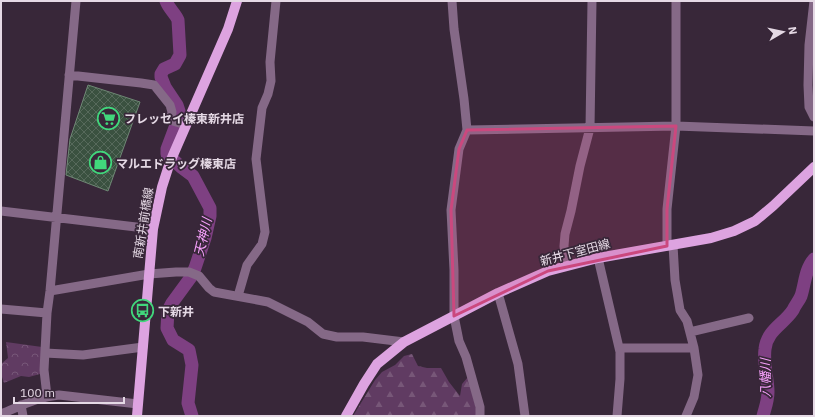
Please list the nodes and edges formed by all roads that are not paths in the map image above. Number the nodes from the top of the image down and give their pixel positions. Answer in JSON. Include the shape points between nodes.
{"nodes":[{"id":1,"x":76,"y":1,"type":"edge"},
{"id":2,"x":237,"y":1,"type":"edge"},
{"id":3,"x":276,"y":1,"type":"edge"},
{"id":4,"x":452,"y":1,"type":"edge"},
{"id":5,"x":592,"y":1,"type":"edge"},
{"id":6,"x":676,"y":1,"type":"edge"},
{"id":7,"x":814,"y":1,"type":"edge"},
{"id":8,"x":69,"y":74,"type":"junction"},
{"id":9,"x":814,"y":117,"type":"edge"},
{"id":10,"x":186,"y":125,"type":"junction"},
{"id":11,"x":676,"y":126,"type":"junction"},
{"id":12,"x":590,"y":128,"type":"junction"},
{"id":13,"x":467,"y":130,"type":"junction"},
{"id":14,"x":814,"y":131,"type":"edge"},
{"id":15,"x":814,"y":167,"type":"edge"},
{"id":16,"x":1,"y":212,"type":"edge"},
{"id":17,"x":56,"y":218,"type":"junction"},
{"id":18,"x":153,"y":229,"type":"junction"},
{"id":19,"x":670,"y":245,"type":"junction"},
{"id":20,"x":598,"y":258,"type":"junction"},
{"id":21,"x":568,"y":265,"type":"junction"},
{"id":22,"x":149,"y":274,"type":"junction"},
{"id":23,"x":50,"y":291,"type":"junction"},
{"id":24,"x":498,"y":293,"type":"junction"},
{"id":25,"x":238,"y":296,"type":"junction"},
{"id":26,"x":1,"y":309,"type":"edge"},
{"id":27,"x":47,"y":313,"type":"junction"},
{"id":28,"x":454,"y":316,"type":"junction"},
{"id":29,"x":749,"y":318,"type":"dead end"},
{"id":30,"x":690,"y":332,"type":"junction"},
{"id":31,"x":404,"y":342,"type":"junction"},
{"id":32,"x":143,"y":347,"type":"junction"},
{"id":33,"x":619,"y":348,"type":"junction"},
{"id":34,"x":694,"y":348,"type":"junction"},
{"id":35,"x":45,"y":353,"type":"junction"},
{"id":36,"x":46,"y":396,"type":"junction"},
{"id":37,"x":138,"y":404,"type":"junction"},
{"id":38,"x":22,"y":405,"type":"junction"},
{"id":39,"x":1,"y":414,"type":"edge"},
{"id":40,"x":23,"y":416,"type":"edge"},
{"id":41,"x":137,"y":416,"type":"edge"},
{"id":42,"x":346,"y":416,"type":"edge"},
{"id":43,"x":480,"y":416,"type":"edge"},
{"id":44,"x":525,"y":416,"type":"edge"},
{"id":45,"x":617,"y":416,"type":"edge"},
{"id":46,"x":686,"y":416,"type":"edge"}],
"edges":[{"from":1,"to":8,"type":"street"},
{"from":2,"to":10,"type":"main road","name":"南新井前橋線","via":[[228,29]]},
{"from":3,"to":25,"type":"street","via":[[270,62],[271,81],[262,108],[256,159],[265,232],[262,244],[247,265]]},
{"from":4,"to":13,"type":"street"},
{"from":5,"to":12,"type":"street"},
{"from":6,"to":11,"type":"street"},
{"from":7,"to":9,"type":"street","via":[[808,85],[809,107]]},
{"from":8,"to":10,"type":"street","via":[[154,85],[170,105],[173,121]]},
{"from":8,"to":17,"type":"street"},
{"from":10,"to":18,"type":"main road","name":"南新井前橋線","via":[[165,174]]},
{"from":11,"to":12,"type":"street"},
{"from":11,"to":14,"type":"street"},
{"from":11,"to":19,"type":"street","via":[[667,209]]},
{"from":12,"to":13,"type":"street"},
{"from":12,"to":21,"type":"street","via":[[565,234],[564,246]]},
{"from":13,"to":28,"type":"street","via":[[459,149],[451,210]]},
{"from":15,"to":19,"type":"main road","name":"新井下室田線","via":[[774,206],[754,221],[711,238]]},
{"from":16,"to":17,"type":"street"},
{"from":17,"to":18,"type":"street"},
{"from":17,"to":23,"type":"street"},
{"from":18,"to":22,"type":"main road","name":"南新井前橋線"},
{"from":19,"to":20,"type":"main road","name":"新井下室田線"},
{"from":19,"to":30,"type":"street","via":[[680,310]]},
{"from":20,"to":21,"type":"main road","name":"新井下室田線"},
{"from":20,"to":33,"type":"street"},
{"from":21,"to":24,"type":"main road","name":"新井下室田線"},
{"from":22,"to":23,"type":"street"},
{"from":22,"to":25,"type":"street","via":[[189,272],[199,276],[214,292]]},
{"from":22,"to":32,"type":"main road","name":"南新井前橋線"},
{"from":23,"to":27,"type":"street"},
{"from":24,"to":28,"type":"main road","name":"新井下室田線"},
{"from":24,"to":44,"type":"street","via":[[518,364]]},
{"from":25,"to":31,"type":"street","via":[[268,302],[308,322],[323,334]]},
{"from":26,"to":27,"type":"street"},
{"from":27,"to":35,"type":"street"},
{"from":28,"to":31,"type":"main road","name":"新井下室田線"},
{"from":28,"to":43,"type":"street","via":[[459,341],[480,407]]},
{"from":29,"to":30,"type":"street"},
{"from":30,"to":34,"type":"street"},
{"from":31,"to":42,"type":"main road","name":"新井下室田線","via":[[377,364]]},
{"from":32,"to":35,"type":"street","via":[[83,355]]},
{"from":32,"to":37,"type":"main road","name":"南新井前橋線"},
{"from":33,"to":34,"type":"street"},
{"from":33,"to":45,"type":"street"},
{"from":34,"to":46,"type":"street","via":[[698,375],[694,397]]},
{"from":35,"to":36,"type":"street"},
{"from":36,"to":37,"type":"street","via":[[59,395]]},
{"from":36,"to":38,"type":"street"},
{"from":37,"to":41,"type":"main road","name":"南新井前橋線"},
{"from":38,"to":39,"type":"street"},
{"from":38,"to":40,"type":"street"}]}
